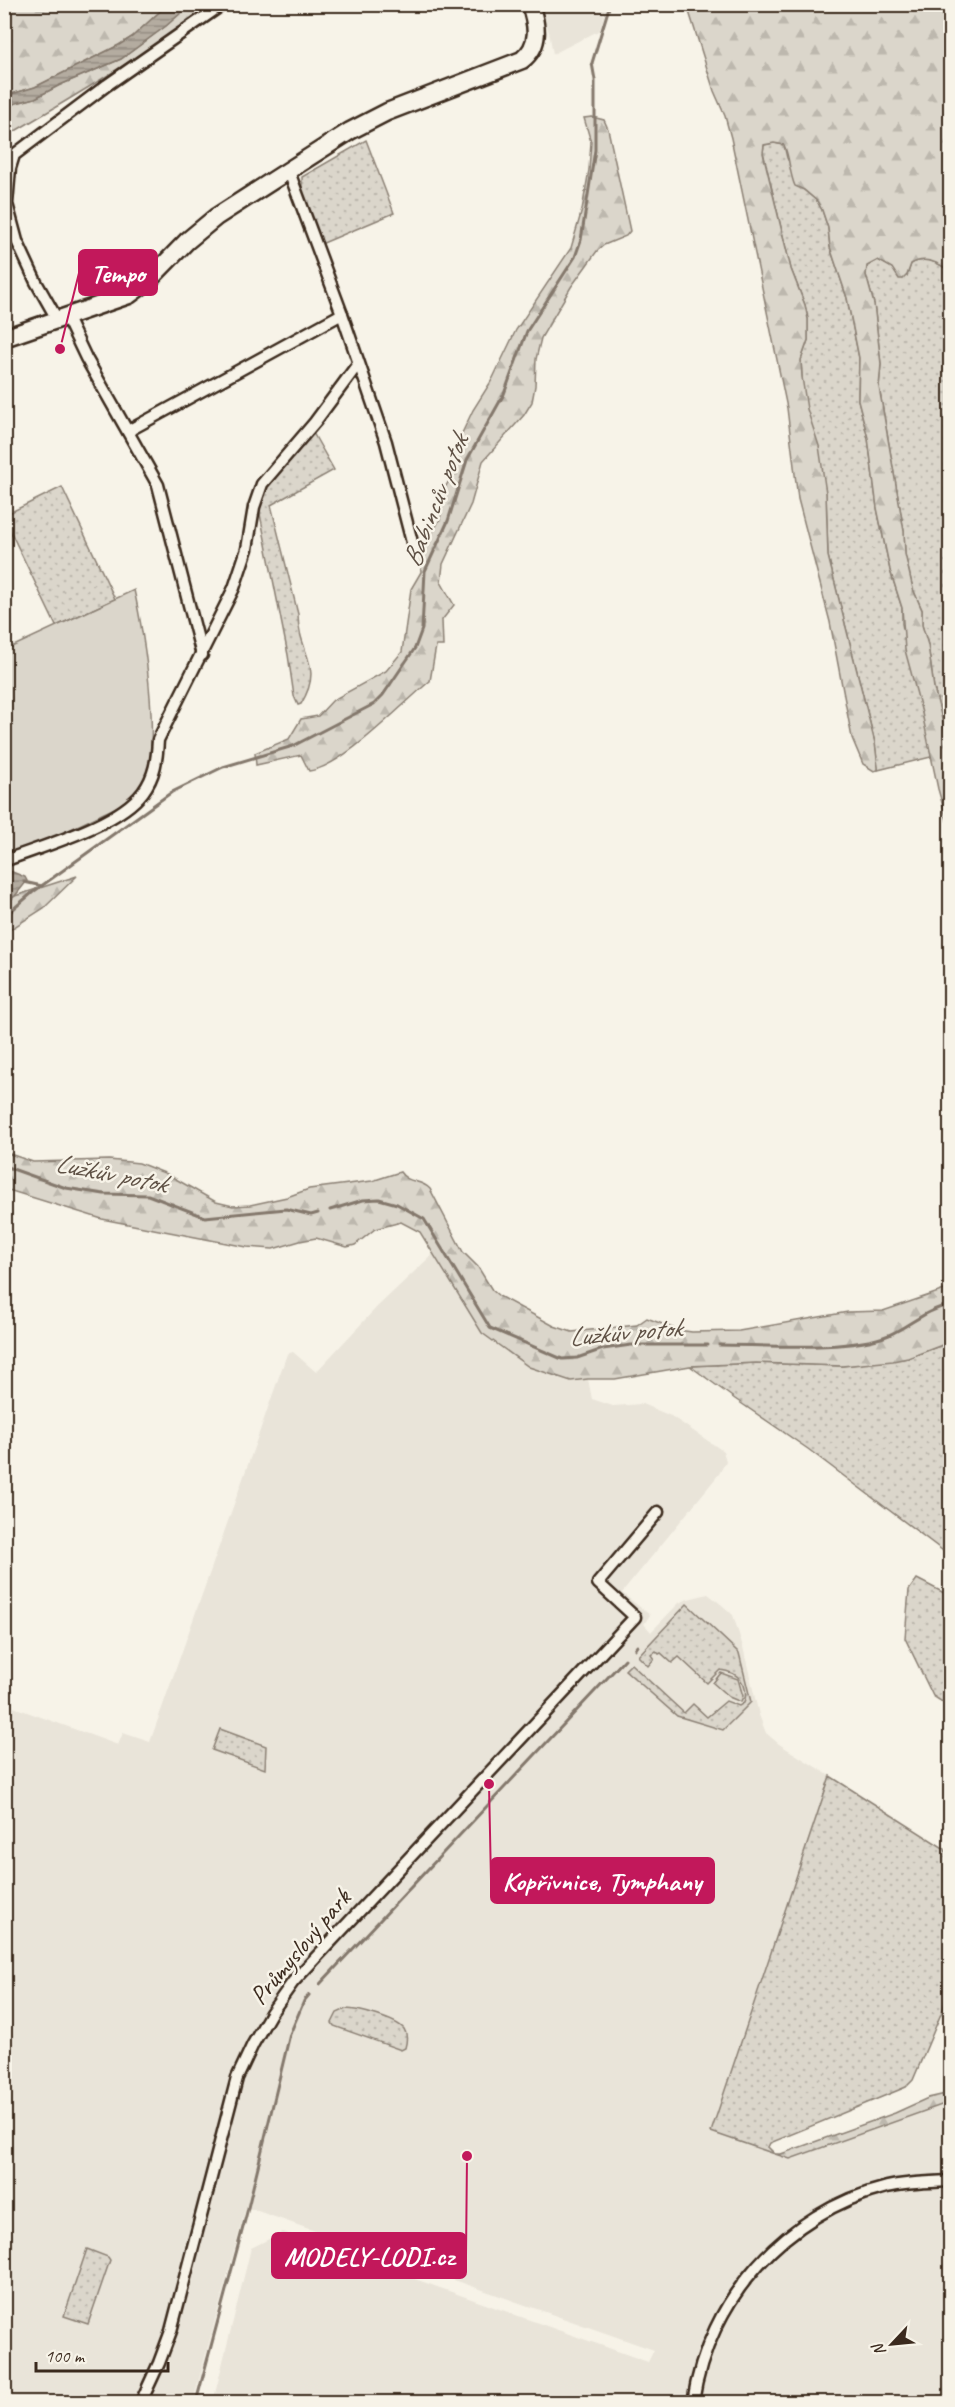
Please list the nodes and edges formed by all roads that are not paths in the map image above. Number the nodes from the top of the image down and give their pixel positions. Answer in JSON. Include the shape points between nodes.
{"nodes":[{"id":1,"x":223,"y":4,"type":"edge"},
{"id":2,"x":530,"y":4,"type":"edge"},
{"id":3,"x":288,"y":169,"type":"junction"},
{"id":4,"x":6,"y":204,"type":"edge"},
{"id":5,"x":342,"y":314,"type":"junction"},
{"id":6,"x":61,"y":318,"type":"junction"},
{"id":7,"x":4,"y":338,"type":"edge"},
{"id":8,"x":358,"y":364,"type":"junction"},
{"id":9,"x":128,"y":431,"type":"junction"},
{"id":10,"x":414,"y":550,"type":"dead end"},
{"id":11,"x":202,"y":655,"type":"junction"},
{"id":12,"x":4,"y":861,"type":"edge"},
{"id":13,"x":658,"y":1512,"type":"dead end"},
{"id":14,"x":520,"y":1727,"type":"dead end"},
{"id":15,"x":520,"y":1739,"type":"junction"},
{"id":16,"x":951,"y":2181,"type":"edge"},
{"id":17,"x":141,"y":2403,"type":"edge"},
{"id":18,"x":693,"y":2403,"type":"edge"}],
"edges":[{"from":1,"to":4,"type":"street","via":[[17,152],[11,160]]},
{"from":2,"to":3,"type":"main road","via":[[536,40],[532,51],[522,60],[387,112]]},
{"from":3,"to":5,"type":"street"},
{"from":3,"to":6,"type":"main road","via":[[205,225],[139,288],[117,300]]},
{"from":4,"to":6,"type":"street","via":[[16,241],[36,282]]},
{"from":5,"to":8,"type":"street"},
{"from":5,"to":9,"type":"street"},
{"from":6,"to":7,"type":"main road"},
{"from":6,"to":9,"type":"street"},
{"from":8,"to":10,"type":"street","via":[[386,442]]},
{"from":8,"to":11,"type":"street","via":[[262,484],[244,560]]},
{"from":9,"to":11,"type":"street","via":[[158,485]]},
{"from":11,"to":12,"type":"street","via":[[158,740],[157,762],[143,793],[109,820]]},
{"from":13,"to":15,"type":"street","name":"Průmyslový park","via":[[598,1583],[635,1617]]},
{"from":14,"to":15,"type":"street"},
{"from":15,"to":17,"type":"street","name":"Průmyslový park","via":[[293,1982],[257,2036],[237,2078],[177,2310]]},
{"from":16,"to":18,"type":"street","via":[[886,2187],[857,2197],[799,2227],[773,2248],[749,2273],[713,2333]]}]}
